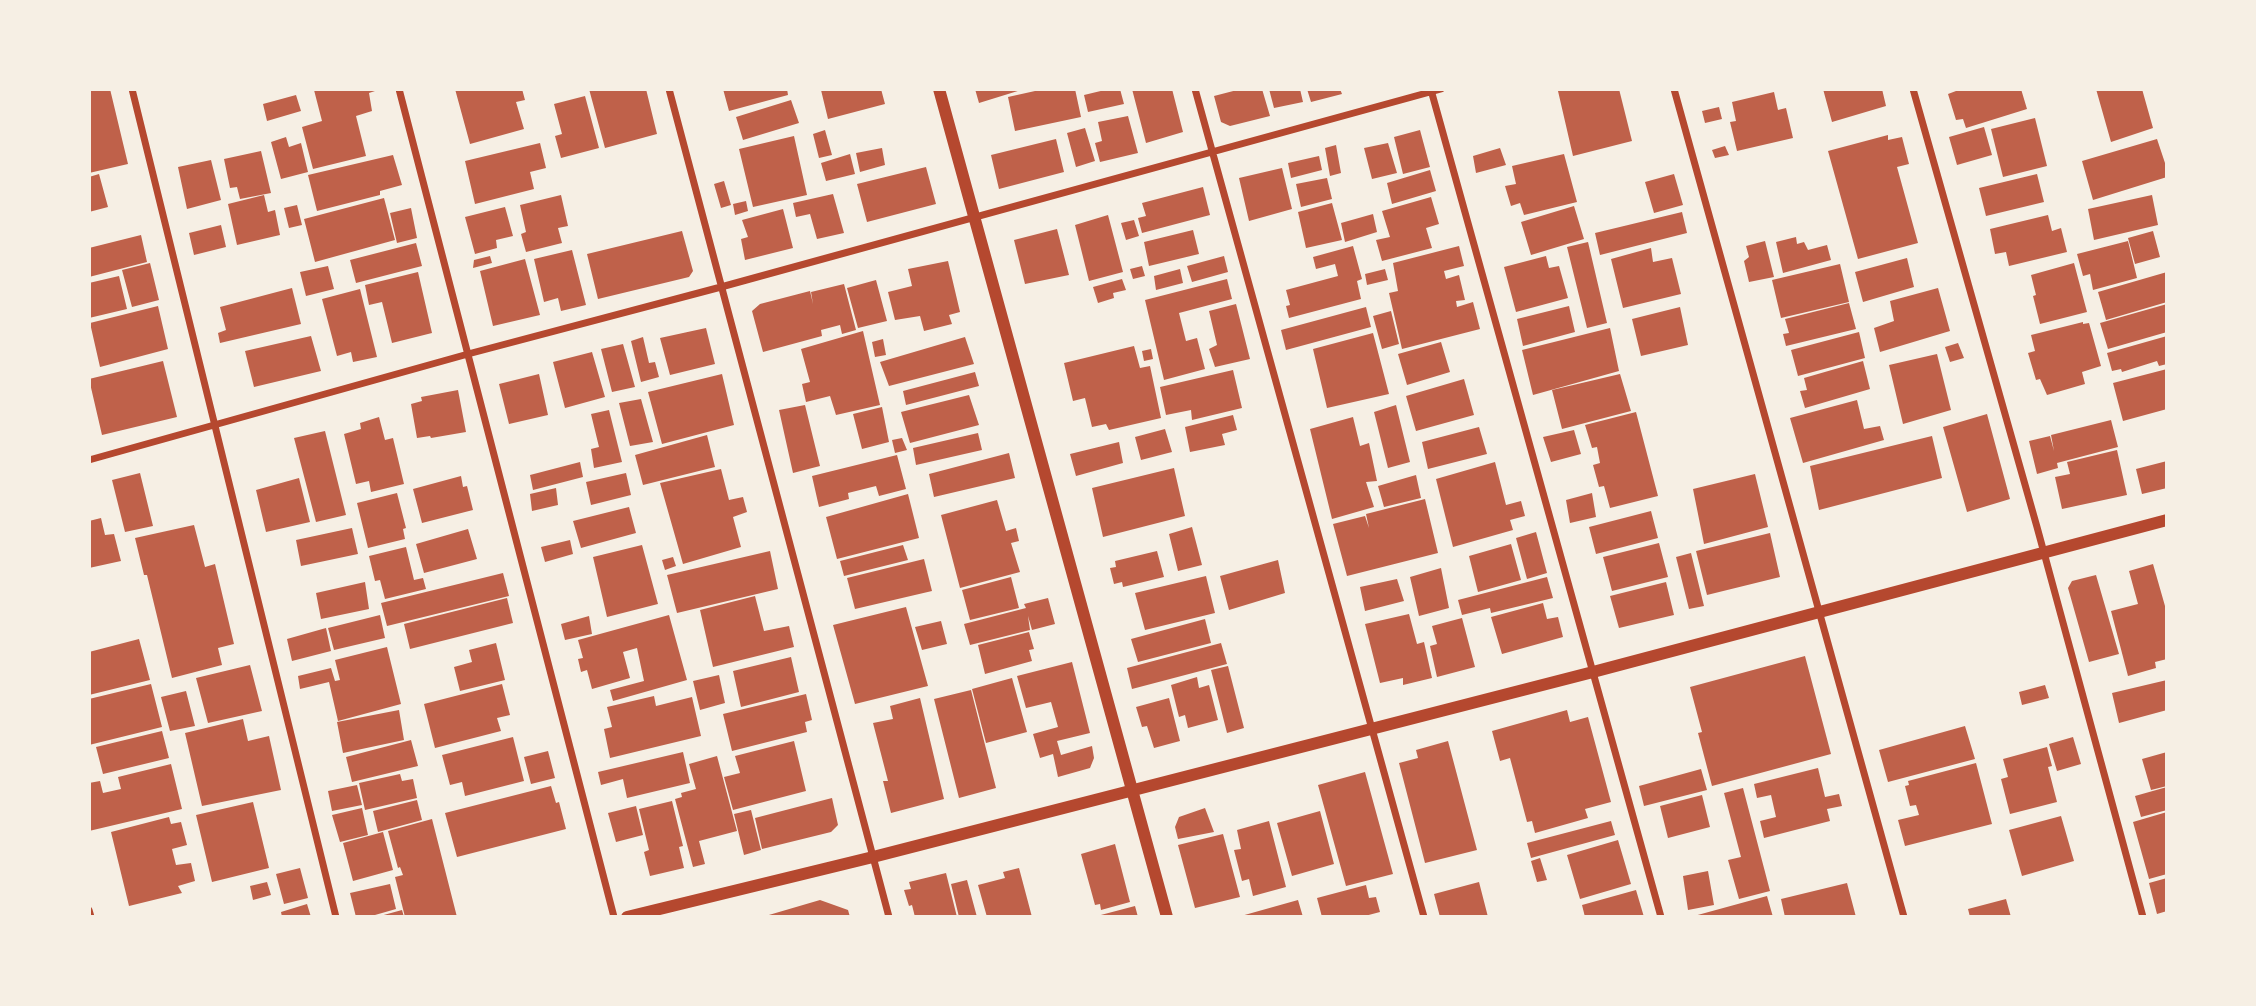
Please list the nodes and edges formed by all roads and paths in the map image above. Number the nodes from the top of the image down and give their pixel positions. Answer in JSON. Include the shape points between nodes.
{"nodes":[{"id":1,"x":132,"y":89,"type":"edge"},
{"id":2,"x":399,"y":89,"type":"edge"},
{"id":3,"x":668,"y":89,"type":"edge"},
{"id":4,"x":939,"y":89,"type":"edge"},
{"id":5,"x":1195,"y":89,"type":"edge"},
{"id":6,"x":1441,"y":89,"type":"edge"},
{"id":7,"x":1674,"y":89,"type":"edge"},
{"id":8,"x":1913,"y":89,"type":"edge"},
{"id":9,"x":1432,"y":91,"type":"edge"},
{"id":10,"x":1213,"y":152,"type":"junction"},
{"id":11,"x":975,"y":218,"type":"junction"},
{"id":12,"x":721,"y":288,"type":"junction"},
{"id":13,"x":468,"y":354,"type":"junction"},
{"id":14,"x":215,"y":425,"type":"junction"},
{"id":15,"x":89,"y":460,"type":"edge"},
{"id":16,"x":2167,"y":520,"type":"edge"},
{"id":17,"x":2043,"y":552,"type":"junction"},
{"id":18,"x":1818,"y":613,"type":"junction"},
{"id":19,"x":1594,"y":673,"type":"junction"},
{"id":20,"x":1372,"y":729,"type":"junction"},
{"id":21,"x":1131,"y":791,"type":"junction"},
{"id":22,"x":873,"y":857,"type":"junction"},
{"id":23,"x":89,"y":910,"type":"edge"},
{"id":24,"x":91,"y":917,"type":"edge"},
{"id":25,"x":336,"y":917,"type":"edge"},
{"id":26,"x":614,"y":917,"type":"edge"},
{"id":27,"x":626,"y":917,"type":"edge"},
{"id":28,"x":890,"y":917,"type":"edge"},
{"id":29,"x":1167,"y":917,"type":"edge"},
{"id":30,"x":1424,"y":917,"type":"edge"},
{"id":31,"x":1661,"y":917,"type":"edge"},
{"id":32,"x":1904,"y":917,"type":"edge"},
{"id":33,"x":2143,"y":917,"type":"edge"}],
"edges":[{"from":1,"to":14,"type":"street"},
{"from":2,"to":13,"type":"street"},
{"from":3,"to":12,"type":"street"},
{"from":4,"to":11,"type":"street"},
{"from":5,"to":10,"type":"street"},
{"from":6,"to":9,"type":"street"},
{"from":7,"to":18,"type":"street"},
{"from":8,"to":17,"type":"street"},
{"from":9,"to":10,"type":"street"},
{"from":9,"to":19,"type":"street"},
{"from":10,"to":11,"type":"street"},
{"from":10,"to":20,"type":"street"},
{"from":11,"to":12,"type":"street"},
{"from":11,"to":21,"type":"street"},
{"from":12,"to":13,"type":"street"},
{"from":12,"to":22,"type":"street"},
{"from":13,"to":14,"type":"street"},
{"from":13,"to":26,"type":"street"},
{"from":14,"to":15,"type":"street"},
{"from":14,"to":25,"type":"street"},
{"from":16,"to":17,"type":"street"},
{"from":17,"to":18,"type":"street"},
{"from":17,"to":33,"type":"street"},
{"from":18,"to":19,"type":"street"},
{"from":18,"to":32,"type":"street"},
{"from":19,"to":20,"type":"street"},
{"from":19,"to":31,"type":"street"},
{"from":20,"to":21,"type":"street"},
{"from":20,"to":30,"type":"street"},
{"from":21,"to":22,"type":"street"},
{"from":21,"to":29,"type":"street"},
{"from":22,"to":27,"type":"street"},
{"from":22,"to":28,"type":"street"},
{"from":23,"to":24,"type":"street"}]}
